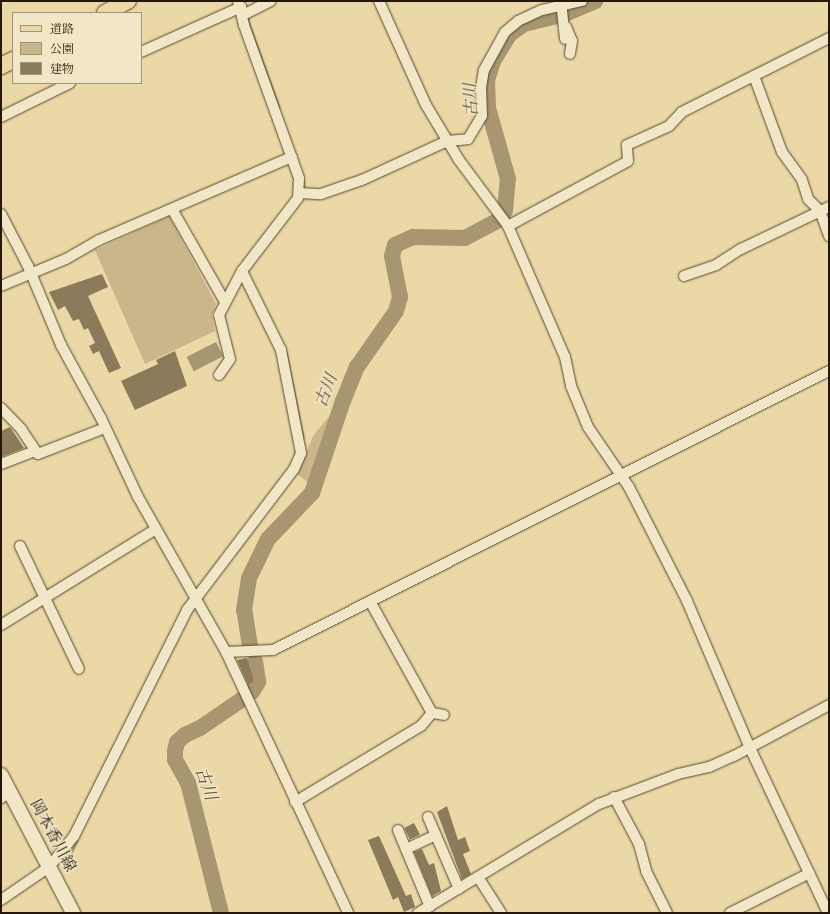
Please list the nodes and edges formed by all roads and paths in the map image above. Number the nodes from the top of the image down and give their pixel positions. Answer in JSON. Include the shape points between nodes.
{"nodes":[{"id":1,"x":128,"y":1,"type":"edge"},
{"id":2,"x":271,"y":1,"type":"edge"},
{"id":3,"x":379,"y":1,"type":"edge"},
{"id":4,"x":582,"y":1,"type":"edge"},
{"id":5,"x":241,"y":8,"type":"edge"},
{"id":6,"x":562,"y":9,"type":"edge"},
{"id":7,"x":107,"y":12,"type":"edge"},
{"id":8,"x":829,"y":38,"type":"edge"},
{"id":9,"x":564,"y":39,"type":"dead end"},
{"id":10,"x":142,"y":52,"type":"edge"},
{"id":11,"x":570,"y":54,"type":"dead end"},
{"id":12,"x":12,"y":60,"type":"edge"},
{"id":13,"x":1,"y":66,"type":"edge"},
{"id":14,"x":754,"y":76,"type":"junction"},
{"id":15,"x":68,"y":84,"type":"edge"},
{"id":16,"x":1,"y":117,"type":"edge"},
{"id":17,"x":447,"y":141,"type":"junction"},
{"id":18,"x":292,"y":157,"type":"junction"},
{"id":19,"x":300,"y":193,"type":"junction"},
{"id":20,"x":172,"y":209,"type":"junction"},
{"id":21,"x":824,"y":209,"type":"edge"},
{"id":22,"x":1,"y":214,"type":"edge"},
{"id":23,"x":508,"y":226,"type":"junction"},
{"id":24,"x":829,"y":236,"type":"edge"},
{"id":25,"x":242,"y":271,"type":"junction"},
{"id":26,"x":31,"y":272,"type":"junction"},
{"id":27,"x":684,"y":276,"type":"dead end"},
{"id":28,"x":1,"y":286,"type":"edge"},
{"id":29,"x":225,"y":302,"type":"junction"},
{"id":30,"x":829,"y":372,"type":"edge"},
{"id":31,"x":219,"y":375,"type":"dead end"},
{"id":32,"x":1,"y":408,"type":"edge"},
{"id":33,"x":105,"y":428,"type":"junction"},
{"id":34,"x":35,"y":451,"type":"junction"},
{"id":35,"x":1,"y":464,"type":"edge"},
{"id":36,"x":623,"y":476,"type":"junction"},
{"id":37,"x":154,"y":530,"type":"junction"},
{"id":38,"x":20,"y":546,"type":"dead end"},
{"id":39,"x":45,"y":598,"type":"junction"},
{"id":40,"x":195,"y":598,"type":"junction"},
{"id":41,"x":370,"y":602,"type":"junction"},
{"id":42,"x":1,"y":626,"type":"edge"},
{"id":43,"x":226,"y":652,"type":"junction"},
{"id":44,"x":78,"y":669,"type":"dead end"},
{"id":45,"x":829,"y":705,"type":"edge"},
{"id":46,"x":432,"y":713,"type":"junction"},
{"id":47,"x":444,"y":715,"type":"dead end"},
{"id":48,"x":750,"y":748,"type":"junction"},
{"id":49,"x":1,"y":775,"type":"edge"},
{"id":50,"x":5,"y":795,"type":"edge"},
{"id":51,"x":614,"y":797,"type":"junction"},
{"id":52,"x":295,"y":802,"type":"junction"},
{"id":53,"x":428,"y":817,"type":"dead end"},
{"id":54,"x":398,"y":830,"type":"dead end"},
{"id":55,"x":436,"y":835,"type":"junction"},
{"id":56,"x":406,"y":849,"type":"junction"},
{"id":57,"x":49,"y":867,"type":"junction"},
{"id":58,"x":810,"y":874,"type":"junction"},
{"id":59,"x":478,"y":876,"type":"junction"},
{"id":60,"x":459,"y":889,"type":"junction"},
{"id":61,"x":1,"y":900,"type":"edge"},
{"id":62,"x":430,"y":907,"type":"junction"},
{"id":63,"x":73,"y":913,"type":"edge"},
{"id":64,"x":348,"y":913,"type":"edge"},
{"id":65,"x":418,"y":913,"type":"edge"},
{"id":66,"x":501,"y":913,"type":"edge"},
{"id":67,"x":667,"y":913,"type":"edge"},
{"id":68,"x":730,"y":913,"type":"edge"},
{"id":69,"x":828,"y":913,"type":"edge"}],
"edges":[{"from":1,"to":7,"type":"main road"},
{"from":2,"to":5,"type":"street"},
{"from":3,"to":17,"type":"street","via":[[426,105]]},
{"from":4,"to":6,"type":"street"},
{"from":5,"to":10,"type":"street"},
{"from":5,"to":18,"type":"street","via":[[244,25]]},
{"from":6,"to":9,"type":"street"},
{"from":6,"to":11,"type":"street","via":[[572,41]]},
{"from":6,"to":17,"type":"street","via":[[518,20],[505,32],[484,70],[481,88],[482,116],[474,132],[468,139]]},
{"from":8,"to":14,"type":"street"},
{"from":12,"to":13,"type":"main road"},
{"from":14,"to":21,"type":"street","via":[[782,152],[802,180],[808,199]]},
{"from":14,"to":23,"type":"street","via":[[682,112],[669,126],[627,145],[628,161]]},
{"from":15,"to":16,"type":"street"},
{"from":17,"to":19,"type":"street","via":[[362,180],[321,194]]},
{"from":17,"to":23,"type":"street"},
{"from":18,"to":19,"type":"street","via":[[299,178]]},
{"from":18,"to":20,"type":"street"},
{"from":19,"to":25,"type":"street"},
{"from":20,"to":26,"type":"street"},
{"from":20,"to":29,"type":"street"},
{"from":21,"to":24,"type":"street"},
{"from":21,"to":27,"type":"street","via":[[741,249],[716,265]]},
{"from":22,"to":26,"type":"street"},
{"from":23,"to":36,"type":"street","via":[[563,350],[571,386],[588,427]]},
{"from":25,"to":29,"type":"street"},
{"from":25,"to":40,"type":"street","via":[[281,350],[301,453],[294,469]]},
{"from":26,"to":28,"type":"street"},
{"from":26,"to":33,"type":"street","via":[[61,345]]},
{"from":29,"to":31,"type":"street","via":[[219,321],[230,359]]},
{"from":30,"to":36,"type":"street"},
{"from":32,"to":34,"type":"street","via":[[21,429]]},
{"from":33,"to":34,"type":"street","via":[[38,454]]},
{"from":33,"to":37,"type":"street"},
{"from":34,"to":35,"type":"street"},
{"from":36,"to":41,"type":"street","via":[[542,513]]},
{"from":36,"to":48,"type":"street","via":[[705,639]]},
{"from":37,"to":39,"type":"street"},
{"from":37,"to":40,"type":"street"},
{"from":38,"to":39,"type":"street"},
{"from":39,"to":42,"type":"street"},
{"from":39,"to":44,"type":"street"},
{"from":40,"to":43,"type":"street"},
{"from":40,"to":57,"type":"street","via":[[74,836]]},
{"from":41,"to":43,"type":"street","via":[[273,650]]},
{"from":41,"to":46,"type":"street"},
{"from":43,"to":52,"type":"street"},
{"from":45,"to":48,"type":"street"},
{"from":46,"to":47,"type":"street"},
{"from":46,"to":52,"type":"street","via":[[421,726]]},
{"from":48,"to":51,"type":"street","via":[[709,767],[678,774]]},
{"from":48,"to":58,"type":"street"},
{"from":49,"to":50,"type":"main road","name":"岡本香川線"},
{"from":50,"to":57,"type":"main road","name":"岡本香川線"},
{"from":51,"to":59,"type":"street"},
{"from":51,"to":67,"type":"street","via":[[639,844],[646,871]]},
{"from":52,"to":64,"type":"street"},
{"from":53,"to":55,"type":"street"},
{"from":54,"to":56,"type":"street"},
{"from":55,"to":56,"type":"street"},
{"from":55,"to":60,"type":"street"},
{"from":56,"to":62,"type":"street"},
{"from":57,"to":61,"type":"street"},
{"from":57,"to":63,"type":"main road","name":"岡本香川線"},
{"from":58,"to":68,"type":"street"},
{"from":58,"to":69,"type":"street"},
{"from":59,"to":60,"type":"street"},
{"from":59,"to":66,"type":"street"},
{"from":60,"to":62,"type":"street"},
{"from":62,"to":65,"type":"street"}]}
